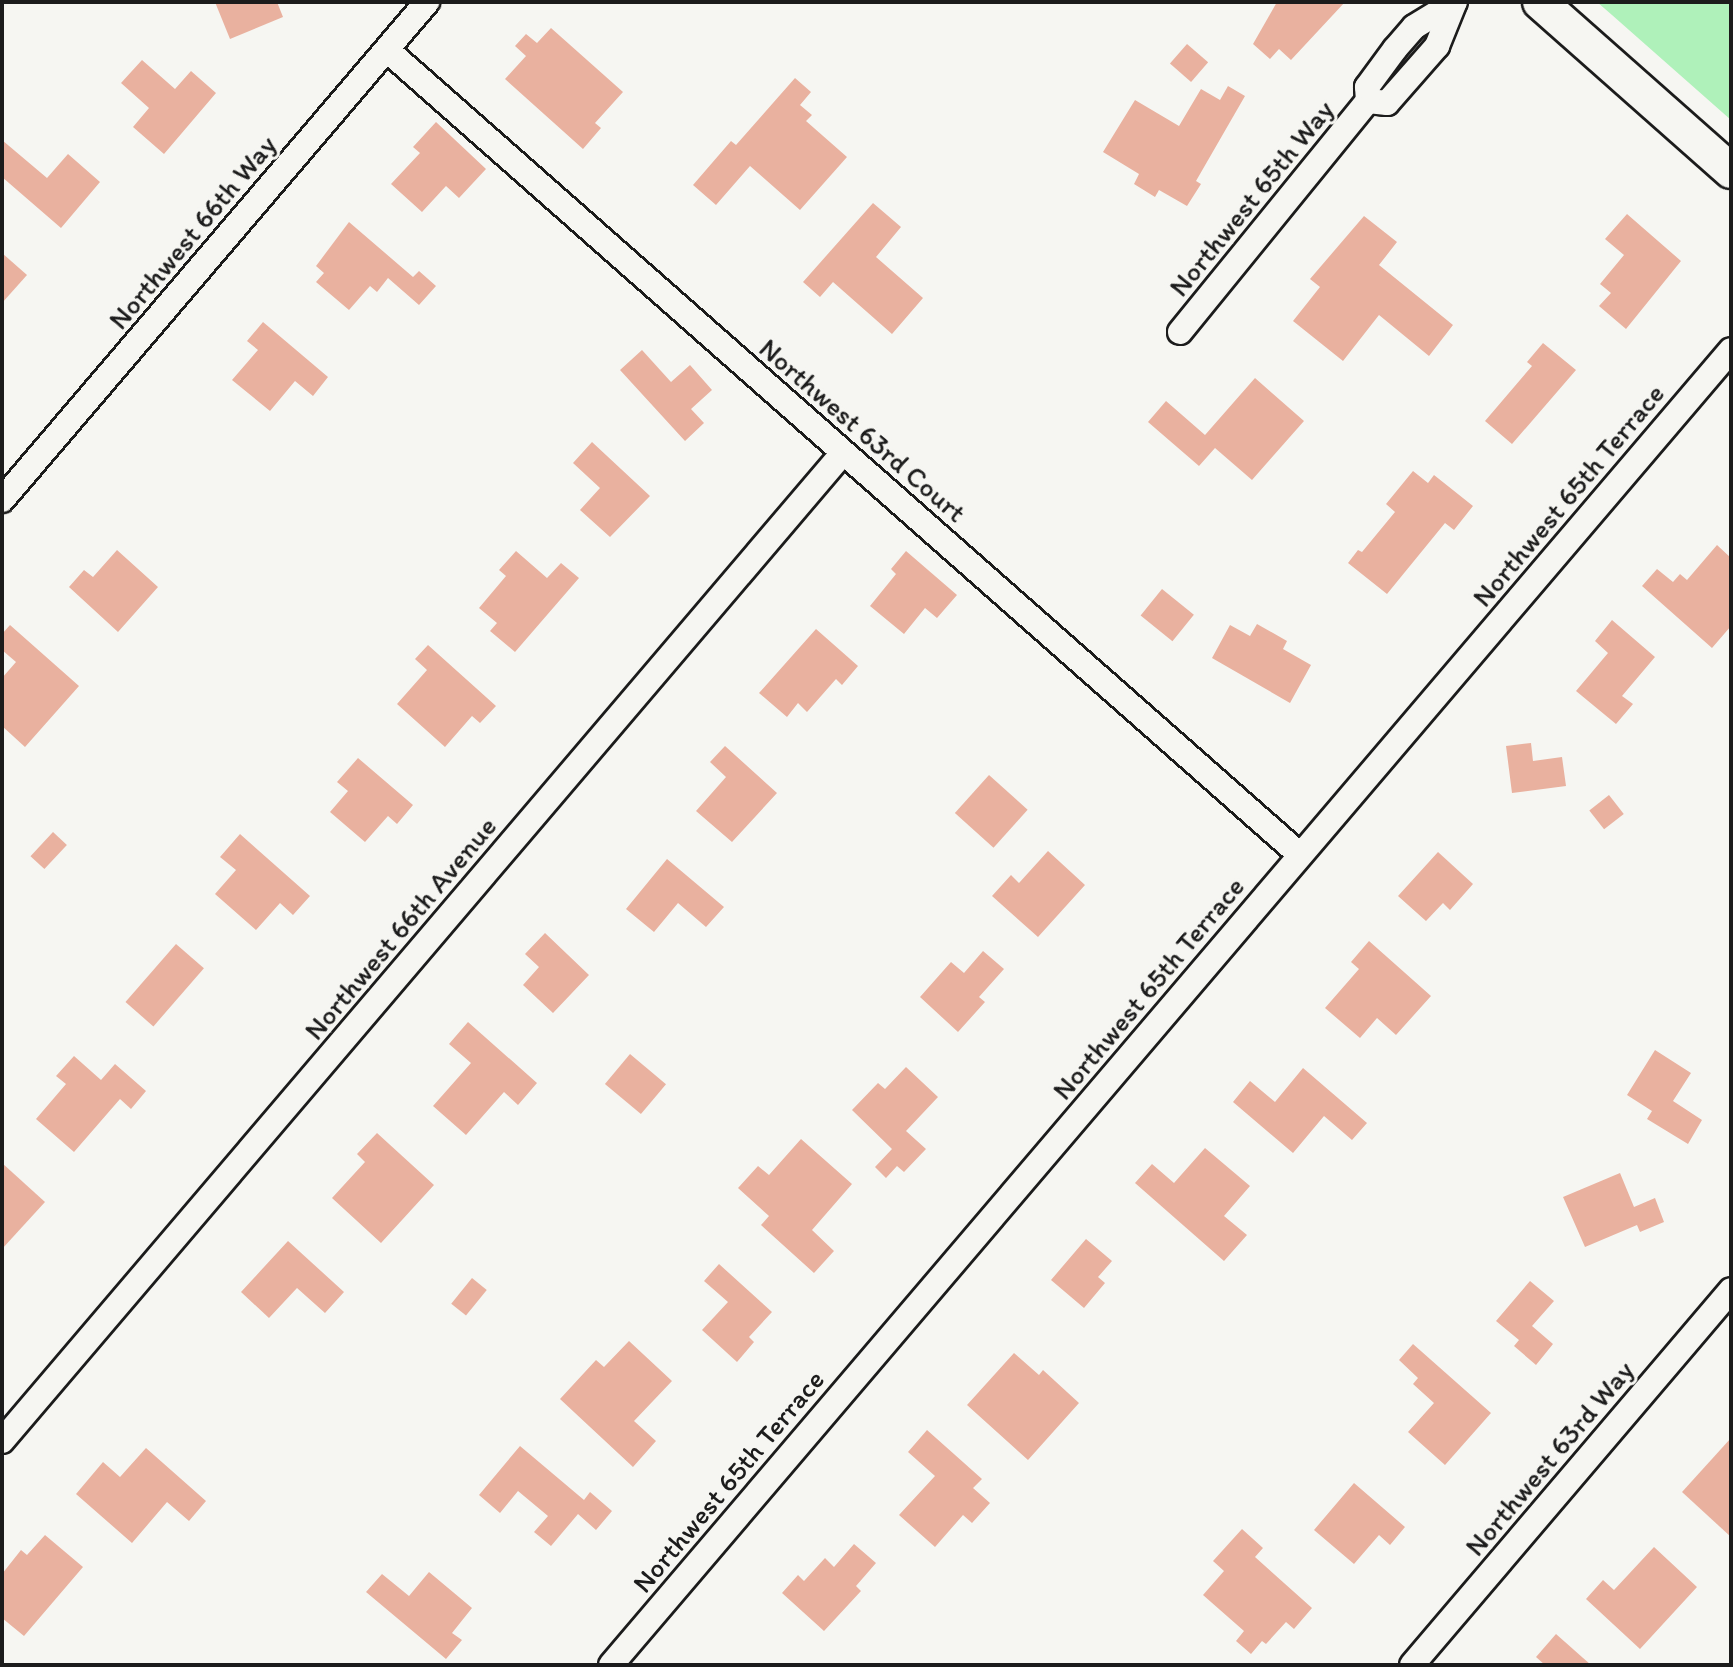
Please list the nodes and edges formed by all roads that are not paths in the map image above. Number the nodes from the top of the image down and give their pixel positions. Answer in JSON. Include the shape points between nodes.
{"nodes":[{"id":1,"x":427,"y":2,"type":"edge"},
{"id":2,"x":1540,"y":2,"type":"edge"},
{"id":3,"x":1454,"y":3,"type":"edge"},
{"id":4,"x":387,"y":50,"type":"junction"},
{"id":5,"x":1731,"y":171,"type":"edge"},
{"id":6,"x":1180,"y":332,"type":"dead end"},
{"id":7,"x":1731,"y":350,"type":"edge"},
{"id":8,"x":843,"y":453,"type":"junction"},
{"id":9,"x":2,"y":500,"type":"edge"},
{"id":10,"x":1300,"y":855,"type":"junction"},
{"id":11,"x":1731,"y":1290,"type":"edge"},
{"id":12,"x":2,"y":1441,"type":"edge"},
{"id":13,"x":611,"y":1665,"type":"edge"},
{"id":14,"x":1412,"y":1665,"type":"edge"}],
"edges":[{"from":1,"to":4,"type":"street","name":"Northwest 66th Way"},
{"from":2,"to":5,"type":"street"},
{"from":3,"to":6,"type":"street","name":"Northwest 65th Way","via":[[1414,27],[1367,87],[1368,101]]},
{"from":4,"to":8,"type":"street","name":"Northwest 63rd Court"},
{"from":4,"to":9,"type":"street","name":"Northwest 66th Way"},
{"from":7,"to":10,"type":"street","name":"Northwest 65th Terrace"},
{"from":8,"to":10,"type":"street","name":"Northwest 63rd Court"},
{"from":8,"to":12,"type":"street","name":"Northwest 66th Avenue"},
{"from":10,"to":13,"type":"street","name":"Northwest 65th Terrace"},
{"from":11,"to":14,"type":"street","name":"Northwest 63rd Way"}]}
